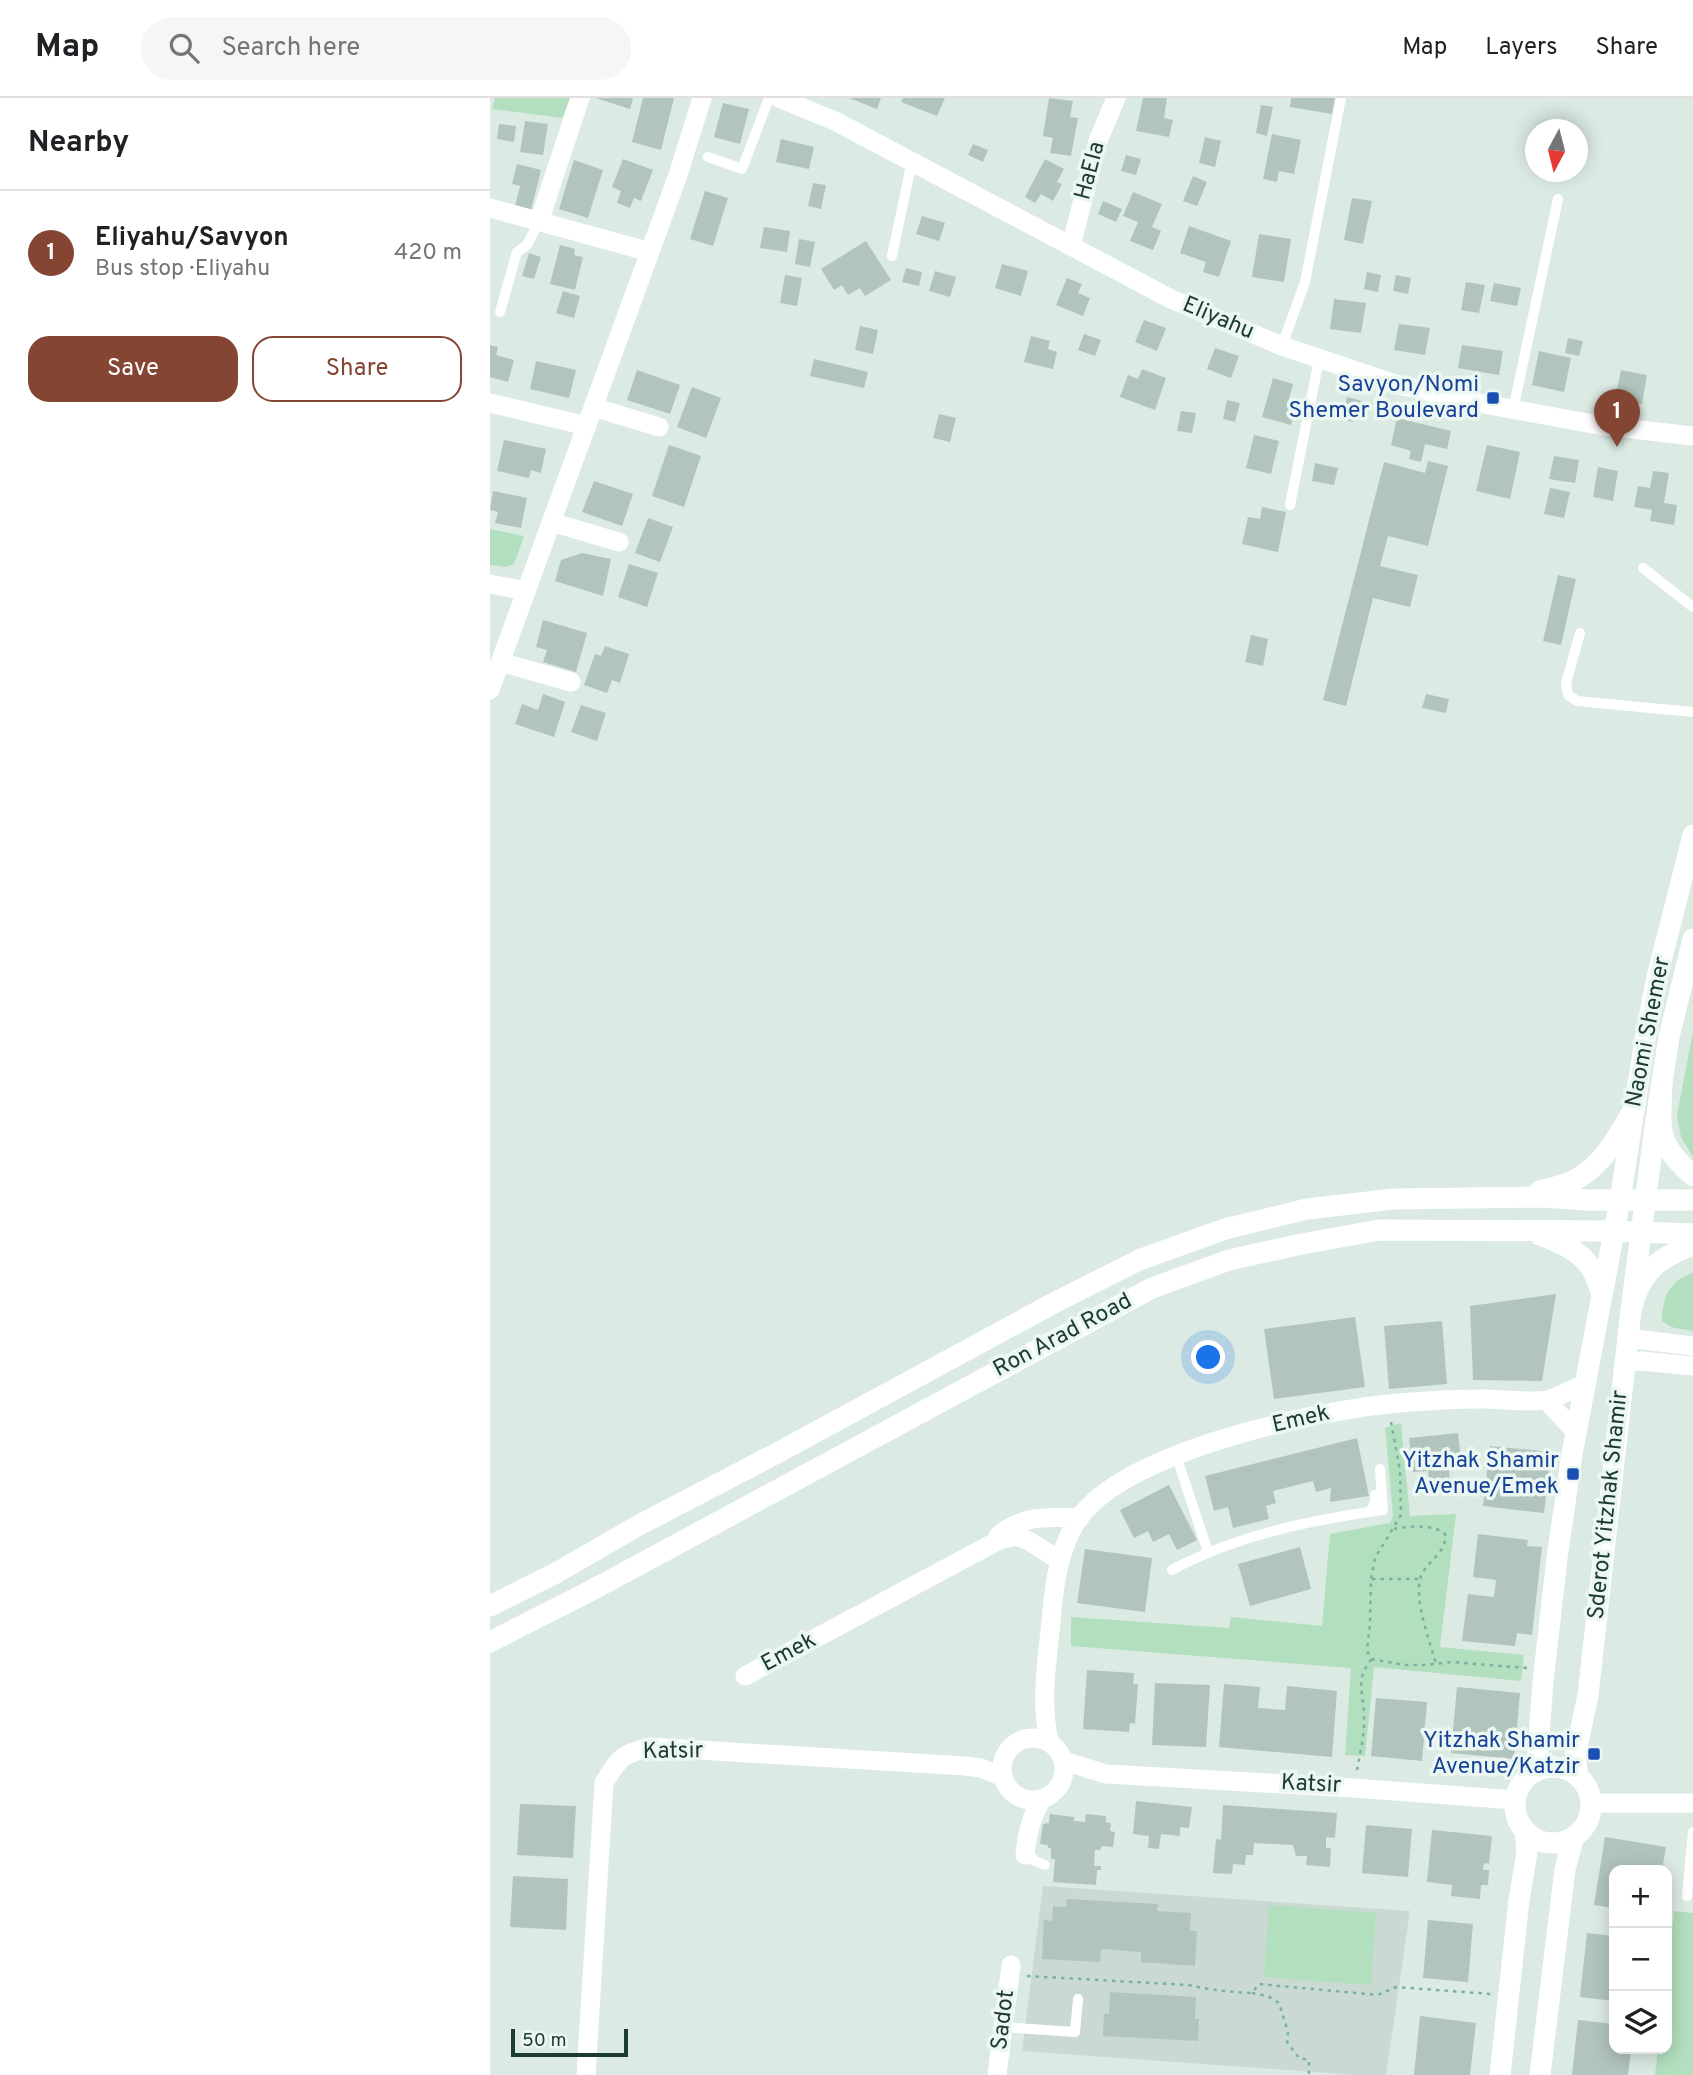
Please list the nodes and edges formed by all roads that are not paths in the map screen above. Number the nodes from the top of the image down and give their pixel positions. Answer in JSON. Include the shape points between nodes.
{"nodes":[{"id":1,"x":580,"y":98,"type":"edge"},
{"id":2,"x":702,"y":98,"type":"edge"},
{"id":3,"x":769,"y":98,"type":"edge"},
{"id":4,"x":779,"y":98,"type":"edge"},
{"id":5,"x":1116,"y":98,"type":"edge"},
{"id":6,"x":1341,"y":98,"type":"edge"},
{"id":7,"x":708,"y":157,"type":"dead end"},
{"id":8,"x":912,"y":162,"type":"junction"},
{"id":9,"x":1558,"y":199,"type":"dead end"},
{"id":10,"x":490,"y":208,"type":"edge"},
{"id":11,"x":539,"y":222,"type":"junction"},
{"id":12,"x":1071,"y":246,"type":"junction"},
{"id":13,"x":650,"y":252,"type":"junction"},
{"id":14,"x":892,"y":256,"type":"dead end"},
{"id":15,"x":500,"y":312,"type":"dead end"},
{"id":16,"x":1282,"y":346,"type":"junction"},
{"id":17,"x":1319,"y":360,"type":"junction"},
{"id":18,"x":490,"y":403,"type":"edge"},
{"id":19,"x":1513,"y":410,"type":"junction"},
{"id":20,"x":590,"y":416,"type":"junction"},
{"id":21,"x":659,"y":427,"type":"dead end"},
{"id":22,"x":1693,"y":436,"type":"edge"},
{"id":23,"x":1290,"y":505,"type":"dead end"},
{"id":24,"x":551,"y":522,"type":"junction"},
{"id":25,"x":619,"y":542,"type":"dead end"},
{"id":26,"x":1643,"y":568,"type":"dead end"},
{"id":27,"x":490,"y":584,"type":"edge"},
{"id":28,"x":526,"y":591,"type":"junction"},
{"id":29,"x":1693,"y":607,"type":"edge"},
{"id":30,"x":1580,"y":633,"type":"dead end"},
{"id":31,"x":500,"y":662,"type":"junction"},
{"id":32,"x":571,"y":682,"type":"dead end"},
{"id":33,"x":490,"y":690,"type":"edge"},
{"id":34,"x":1693,"y":712,"type":"edge"},
{"id":35,"x":1693,"y":835,"type":"edge"},
{"id":36,"x":1671,"y":927,"type":"junction"},
{"id":37,"x":1693,"y":937,"type":"edge"},
{"id":38,"x":1662,"y":1081,"type":"junction"},
{"id":39,"x":1634,"y":1109,"type":"junction"},
{"id":40,"x":1693,"y":1176,"type":"edge"},
{"id":41,"x":1518,"y":1197,"type":"junction"},
{"id":42,"x":1620,"y":1200,"type":"junction"},
{"id":43,"x":1693,"y":1200,"type":"edge"},
{"id":44,"x":1645,"y":1201,"type":"junction"},
{"id":45,"x":1529,"y":1231,"type":"junction"},
{"id":46,"x":1614,"y":1231,"type":"junction"},
{"id":47,"x":1641,"y":1232,"type":"junction"},
{"id":48,"x":1693,"y":1234,"type":"edge"},
{"id":49,"x":1693,"y":1245,"type":"edge"},
{"id":50,"x":1602,"y":1294,"type":"junction"},
{"id":51,"x":1631,"y":1310,"type":"junction"},
{"id":52,"x":1628,"y":1338,"type":"junction"},
{"id":53,"x":1693,"y":1346,"type":"edge"},
{"id":54,"x":1625,"y":1362,"type":"junction"},
{"id":55,"x":1693,"y":1366,"type":"edge"},
{"id":56,"x":1586,"y":1383,"type":"junction"},
{"id":57,"x":1546,"y":1400,"type":"junction"},
{"id":58,"x":1577,"y":1432,"type":"junction"},
{"id":59,"x":1175,"y":1455,"type":"junction"},
{"id":60,"x":1380,"y":1469,"type":"dead end"},
{"id":61,"x":1375,"y":1495,"type":"dead end"},
{"id":62,"x":1370,"y":1512,"type":"junction"},
{"id":63,"x":1080,"y":1518,"type":"junction"},
{"id":64,"x":981,"y":1550,"type":"junction"},
{"id":65,"x":1208,"y":1552,"type":"junction"},
{"id":66,"x":1059,"y":1560,"type":"junction"},
{"id":67,"x":1172,"y":1570,"type":"dead end"},
{"id":68,"x":490,"y":1606,"type":"edge"},
{"id":69,"x":490,"y":1642,"type":"edge"},
{"id":70,"x":745,"y":1676,"type":"dead end"},
{"id":71,"x":1044,"y":1690,"type":"junction"},
{"id":72,"x":1026,"y":1739,"type":"junction"},
{"id":73,"x":1049,"y":1742,"type":"junction"},
{"id":74,"x":1006,"y":1754,"type":"junction"},
{"id":75,"x":1063,"y":1761,"type":"junction"},
{"id":76,"x":965,"y":1766,"type":"junction"},
{"id":77,"x":1106,"y":1774,"type":"junction"},
{"id":78,"x":1531,"y":1774,"type":"junction"},
{"id":79,"x":1578,"y":1776,"type":"junction"},
{"id":80,"x":1003,"y":1777,"type":"junction"},
{"id":81,"x":1061,"y":1784,"type":"junction"},
{"id":82,"x":1018,"y":1796,"type":"junction"},
{"id":83,"x":1042,"y":1799,"type":"junction"},
{"id":84,"x":1515,"y":1800,"type":"junction"},
{"id":85,"x":1591,"y":1803,"type":"junction"},
{"id":86,"x":1693,"y":1803,"type":"edge"},
{"id":87,"x":1525,"y":1830,"type":"junction"},
{"id":88,"x":1693,"y":1832,"type":"edge"},
{"id":89,"x":1574,"y":1836,"type":"junction"},
{"id":90,"x":1026,"y":1846,"type":"junction"},
{"id":91,"x":1045,"y":1865,"type":"dead end"},
{"id":92,"x":1687,"y":1896,"type":"dead end"},
{"id":93,"x":1010,"y":1970,"type":"road end"},
{"id":94,"x":1078,"y":1999,"type":"dead end"},
{"id":95,"x":1003,"y":2027,"type":"junction"},
{"id":96,"x":586,"y":2075,"type":"edge"},
{"id":97,"x":997,"y":2075,"type":"edge"},
{"id":98,"x":1500,"y":2075,"type":"edge"},
{"id":99,"x":1540,"y":2075,"type":"edge"}],
"edges":[{"from":1,"to":11,"type":"street"},
{"from":2,"to":13,"type":"street"},
{"from":3,"to":7,"type":"lane","via":[[742,169]]},
{"from":4,"to":8,"type":"street","name":"Eliyahu","via":[[835,121]]},
{"from":5,"to":12,"type":"street","name":"HaEla","via":[[1097,141]]},
{"from":6,"to":16,"type":"lane","via":[[1305,282]]},
{"from":8,"to":12,"type":"street","name":"Eliyahu"},
{"from":8,"to":14,"type":"lane"},
{"from":9,"to":19,"type":"lane"},
{"from":10,"to":11,"type":"street"},
{"from":11,"to":13,"type":"street"},
{"from":11,"to":15,"type":"lane","via":[[517,252]]},
{"from":12,"to":16,"type":"street","name":"Eliyahu","via":[[1171,299]]},
{"from":13,"to":20,"type":"street"},
{"from":16,"to":17,"type":"street","name":"Eliyahu"},
{"from":17,"to":19,"type":"street","name":"Eliyahu","via":[[1395,384]]},
{"from":17,"to":23,"type":"lane"},
{"from":18,"to":20,"type":"street"},
{"from":19,"to":22,"type":"street","name":"Eliyahu"},
{"from":20,"to":21,"type":"street"},
{"from":20,"to":24,"type":"street"},
{"from":24,"to":25,"type":"street"},
{"from":24,"to":28,"type":"street"},
{"from":26,"to":29,"type":"lane"},
{"from":27,"to":28,"type":"street"},
{"from":28,"to":31,"type":"street"},
{"from":30,"to":34,"type":"lane","via":[[1566,683],[1568,695],[1577,701]]},
{"from":31,"to":32,"type":"street"},
{"from":31,"to":33,"type":"street"},
{"from":35,"to":36,"type":"main road","name":"Naomi Shemer"},
{"from":36,"to":37,"type":"street"},
{"from":36,"to":39,"type":"main road","name":"Naomi Shemer","via":[[1655,988]]},
{"from":37,"to":38,"type":"main road","name":"Naomi Shemer"},
{"from":38,"to":40,"type":"main road","via":[[1661,1132],[1672,1156]]},
{"from":38,"to":44,"type":"main road","name":"Naomi Shemer"},
{"from":39,"to":41,"type":"main road","via":[[1609,1151],[1587,1172],[1570,1182]]},
{"from":39,"to":42,"type":"main road","name":"Naomi Shemer"},
{"from":41,"to":42,"type":"main road","name":"Ron Arad Road"},
{"from":41,"to":68,"type":"main road","name":"Ron Arad Road","via":[[1394,1199],[1307,1209],[1225,1229],[1139,1260]]},
{"from":42,"to":44,"type":"main road","name":"Ron Arad Road"},
{"from":42,"to":46,"type":"main road","name":"Naomi Shemer"},
{"from":43,"to":44,"type":"main road","name":"Ron Arad Road"},
{"from":44,"to":47,"type":"main road","name":"Naomi Shemer"},
{"from":45,"to":46,"type":"main road","name":"Ron Arad Road"},
{"from":45,"to":50,"type":"main road","via":[[1581,1256]]},
{"from":45,"to":69,"type":"main road","name":"Ron Arad Road","via":[[1379,1230],[1229,1260],[1152,1288]]},
{"from":46,"to":47,"type":"main road","name":"Ron Arad Road"},
{"from":46,"to":50,"type":"main road","name":"Sderot Yitzhak Shamir"},
{"from":47,"to":48,"type":"main road","name":"Ron Arad Road"},
{"from":47,"to":51,"type":"main road","name":"Sderot Yitzhak Shamir"},
{"from":49,"to":51,"type":"main road","via":[[1656,1263],[1635,1293]]},
{"from":50,"to":56,"type":"main road","name":"Sderot Yitzhak Shamir"},
{"from":51,"to":52,"type":"main road","name":"Sderot Yitzhak Shamir"},
{"from":52,"to":53,"type":"street"},
{"from":52,"to":54,"type":"main road","name":"Sderot Yitzhak Shamir"},
{"from":54,"to":55,"type":"street"},
{"from":54,"to":79,"type":"main road","name":"Sderot Yitzhak Shamir","via":[[1588,1695],[1576,1757]]},
{"from":56,"to":57,"type":"street"},
{"from":56,"to":58,"type":"main road","name":"Sderot Yitzhak Shamir"},
{"from":57,"to":58,"type":"street"},
{"from":57,"to":59,"type":"street","name":"Emek","via":[[1387,1404],[1287,1422]]},
{"from":58,"to":78,"type":"main road","name":"Sderot Yitzhak Shamir","via":[[1556,1558],[1538,1750]]},
{"from":59,"to":63,"type":"street","name":"Emek","via":[[1119,1482]]},
{"from":59,"to":65,"type":"lane"},
{"from":60,"to":62,"type":"lane","via":[[1383,1510]]},
{"from":61,"to":62,"type":"lane"},
{"from":62,"to":65,"type":"lane","via":[[1274,1531]]},
{"from":63,"to":64,"type":"street","name":"Emek","via":[[1035,1517],[1003,1531]]},
{"from":63,"to":66,"type":"street","name":"Emek"},
{"from":64,"to":66,"type":"street","name":"Emek","via":[[1016,1536]]},
{"from":64,"to":70,"type":"street","name":"Emek"},
{"from":65,"to":67,"type":"lane"},
{"from":66,"to":71,"type":"street","name":"Emek"},
{"from":71,"to":72,"type":"street","name":"Emek"},
{"from":71,"to":73,"type":"street","name":"Emek"},
{"from":72,"to":73,"type":"street"},
{"from":72,"to":74,"type":"street"},
{"from":73,"to":75,"type":"street"},
{"from":74,"to":76,"type":"street","name":"Katsir"},
{"from":74,"to":80,"type":"street"},
{"from":75,"to":77,"type":"street","name":"Katsir"},
{"from":75,"to":81,"type":"street"},
{"from":76,"to":80,"type":"street","name":"Katsir"},
{"from":76,"to":96,"type":"street","name":"Katsir","via":[[649,1747],[625,1755],[604,1783]]},
{"from":77,"to":81,"type":"street","name":"Katsir"},
{"from":77,"to":84,"type":"street","name":"Katsir"},
{"from":78,"to":79,"type":"main road","via":[[1560,1768]]},
{"from":78,"to":84,"type":"main road"},
{"from":79,"to":85,"type":"main road"},
{"from":80,"to":82,"type":"street"},
{"from":81,"to":83,"type":"street"},
{"from":82,"to":83,"type":"street"},
{"from":82,"to":90,"type":"street"},
{"from":83,"to":90,"type":"street","via":[[1031,1820]]},
{"from":84,"to":87,"type":"main road"},
{"from":85,"to":86,"type":"street"},
{"from":85,"to":89,"type":"main road","via":[[1584,1828]]},
{"from":87,"to":89,"type":"main road","via":[[1543,1841]]},
{"from":87,"to":98,"type":"main road","via":[[1527,1852]]},
{"from":88,"to":92,"type":"lane"},
{"from":89,"to":99,"type":"main road","via":[[1565,1868]]},
{"from":90,"to":91,"type":"lane","via":[[1033,1860]]},
{"from":93,"to":95,"type":"street","name":"Sadot"},
{"from":94,"to":95,"type":"lane","via":[[1075,2032]]},
{"from":95,"to":97,"type":"street","name":"Sadot"}]}
